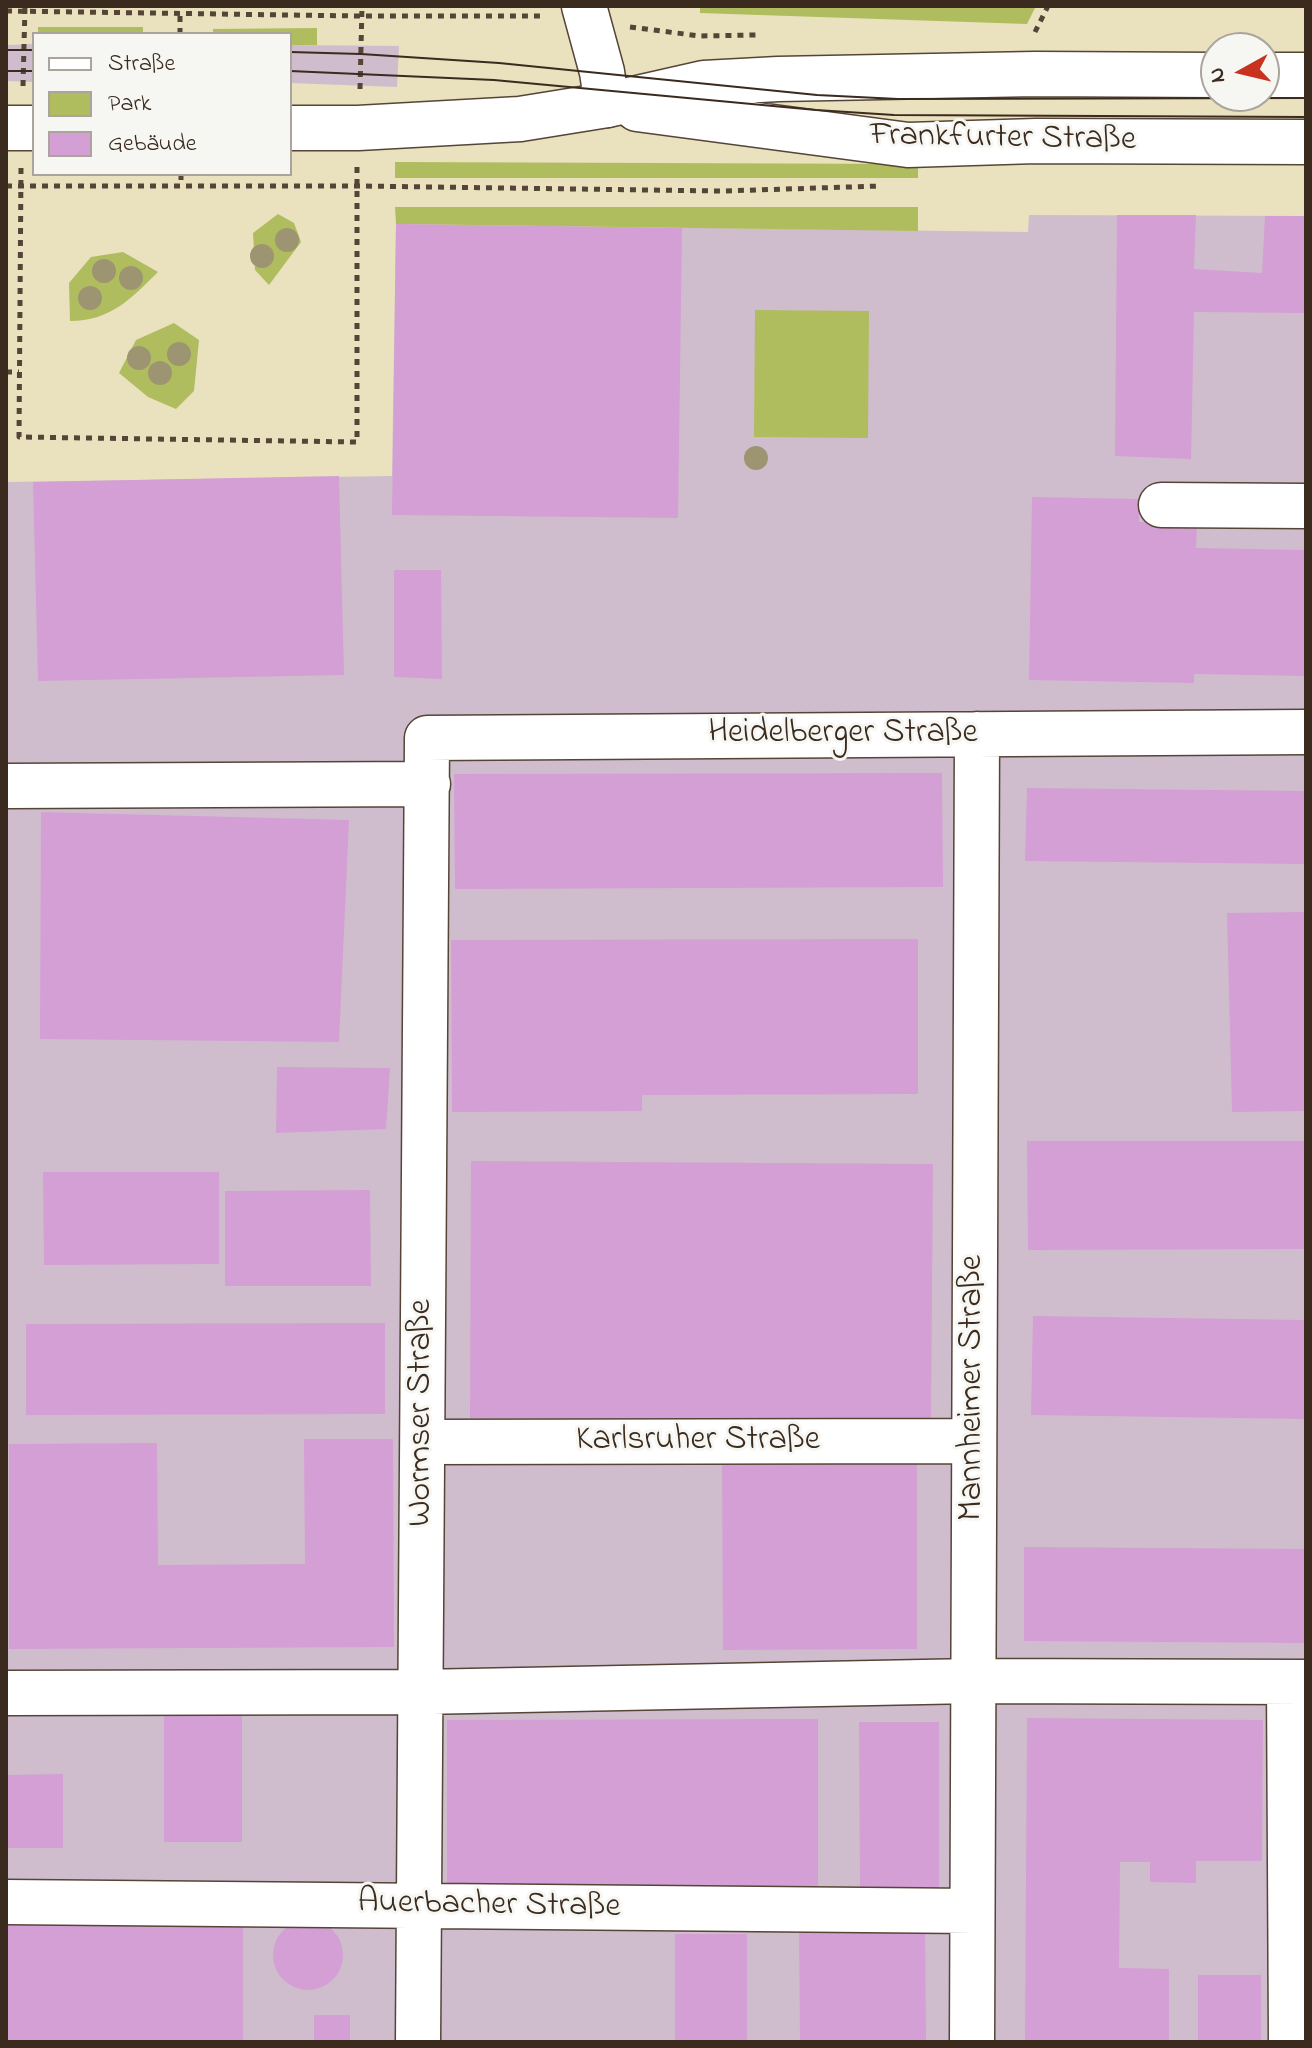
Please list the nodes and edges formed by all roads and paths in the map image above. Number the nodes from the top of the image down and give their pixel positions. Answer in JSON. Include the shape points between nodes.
{"nodes":[{"id":1,"x":362,"y":6,"type":"edge"},
{"id":2,"x":464,"y":6,"type":"edge"},
{"id":3,"x":1048,"y":6,"type":"edge"},
{"id":4,"x":25,"y":9,"type":"edge"},
{"id":5,"x":6,"y":11,"type":"edge"},
{"id":6,"x":569,"y":11,"type":"edge"},
{"id":7,"x":180,"y":14,"type":"junction"},
{"id":8,"x":464,"y":15,"type":"junction"},
{"id":9,"x":361,"y":16,"type":"junction"},
{"id":10,"x":639,"y":28,"type":"dead end"},
{"id":11,"x":180,"y":32,"type":"edge"},
{"id":12,"x":1034,"y":34,"type":"dead end"},
{"id":13,"x":700,"y":36,"type":"dead end"},
{"id":14,"x":1200,"y":75,"type":"edge"},
{"id":15,"x":1280,"y":75,"type":"edge"},
{"id":16,"x":1306,"y":75,"type":"edge"},
{"id":17,"x":359,"y":102,"type":"dead end"},
{"id":18,"x":607,"y":105,"type":"junction"},
{"id":19,"x":21,"y":128,"type":"edge"},
{"id":20,"x":292,"y":128,"type":"edge"},
{"id":21,"x":1306,"y":142,"type":"edge"},
{"id":22,"x":181,"y":176,"type":"edge"},
{"id":23,"x":896,"y":185,"type":"dead end"},
{"id":24,"x":6,"y":186,"type":"edge"},
{"id":25,"x":181,"y":186,"type":"junction"},
{"id":26,"x":357,"y":186,"type":"junction"},
{"id":27,"x":21,"y":187,"type":"junction"},
{"id":28,"x":6,"y":372,"type":"edge"},
{"id":29,"x":19,"y":372,"type":"junction"},
{"id":30,"x":1161,"y":505,"type":"dead end"},
{"id":31,"x":1306,"y":506,"type":"edge"},
{"id":32,"x":1306,"y":732,"type":"edge"},
{"id":33,"x":977,"y":734,"type":"junction"},
{"id":34,"x":428,"y":784,"type":"junction"},
{"id":35,"x":6,"y":786,"type":"edge"},
{"id":36,"x":974,"y":1441,"type":"junction"},
{"id":37,"x":423,"y":1442,"type":"junction"},
{"id":38,"x":973,"y":1681,"type":"junction"},
{"id":39,"x":1297,"y":1682,"type":"edge"},
{"id":40,"x":420,"y":1692,"type":"junction"},
{"id":41,"x":6,"y":1693,"type":"edge"},
{"id":42,"x":6,"y":1902,"type":"edge"},
{"id":43,"x":419,"y":1906,"type":"junction"},
{"id":44,"x":972,"y":1911,"type":"junction"},
{"id":45,"x":418,"y":2042,"type":"edge"},
{"id":46,"x":972,"y":2042,"type":"edge"},
{"id":47,"x":1291,"y":2042,"type":"edge"}],
"edges":[{"from":1,"to":9,"type":"path"},
{"from":2,"to":8,"type":"path"},
{"from":3,"to":12,"type":"path"},
{"from":4,"to":5,"type":"path"},
{"from":4,"to":7,"type":"path"},
{"from":4,"to":19,"type":"path"},
{"from":6,"to":8,"type":"path"},
{"from":6,"to":18,"type":"main road","via":[[602,72]]},
{"from":7,"to":9,"type":"path"},
{"from":7,"to":11,"type":"path"},
{"from":8,"to":9,"type":"path"},
{"from":9,"to":17,"type":"path"},
{"from":10,"to":13,"type":"path"},
{"from":14,"to":18,"type":"main road","name":"Frankfurter Straße","via":[[778,79],[704,83]]},
{"from":15,"to":16,"type":"main road"},
{"from":18,"to":20,"type":"main road","name":"Frankfurter Straße","via":[[520,119]]},
{"from":18,"to":21,"type":"main road","name":"Frankfurter Straße","via":[[908,145]]},
{"from":19,"to":27,"type":"path"},
{"from":22,"to":25,"type":"path"},
{"from":23,"to":26,"type":"path","via":[[723,191]]},
{"from":24,"to":27,"type":"path"},
{"from":25,"to":26,"type":"path"},
{"from":25,"to":27,"type":"path"},
{"from":26,"to":29,"type":"path","via":[[357,442],[19,437]]},
{"from":27,"to":29,"type":"path"},
{"from":28,"to":29,"type":"path"},
{"from":30,"to":31,"type":"main road"},
{"from":32,"to":33,"type":"main road","name":"Heidelberger Straße"},
{"from":33,"to":34,"type":"main road","name":"Heidelberger Straße","via":[[427,738]]},
{"from":33,"to":36,"type":"main road","name":"Mannheimer Straße"},
{"from":34,"to":35,"type":"main road"},
{"from":34,"to":37,"type":"main road","name":"Wormser Straße"},
{"from":36,"to":37,"type":"main road","name":"Karlsruher Straße"},
{"from":36,"to":38,"type":"main road","name":"Mannheimer Straße"},
{"from":37,"to":40,"type":"main road","name":"Wormser Straße"},
{"from":38,"to":39,"type":"main road"},
{"from":38,"to":40,"type":"main road"},
{"from":38,"to":44,"type":"main road","name":"Mannheimer Straße"},
{"from":39,"to":47,"type":"main road"},
{"from":40,"to":41,"type":"main road"},
{"from":40,"to":43,"type":"main road","name":"Wormser Straße"},
{"from":42,"to":43,"type":"main road","name":"Auerbacher Straße"},
{"from":43,"to":44,"type":"main road","name":"Auerbacher Straße"},
{"from":43,"to":45,"type":"main road","name":"Wormser Straße"},
{"from":44,"to":46,"type":"main road","name":"Mannheimer Straße"}]}
